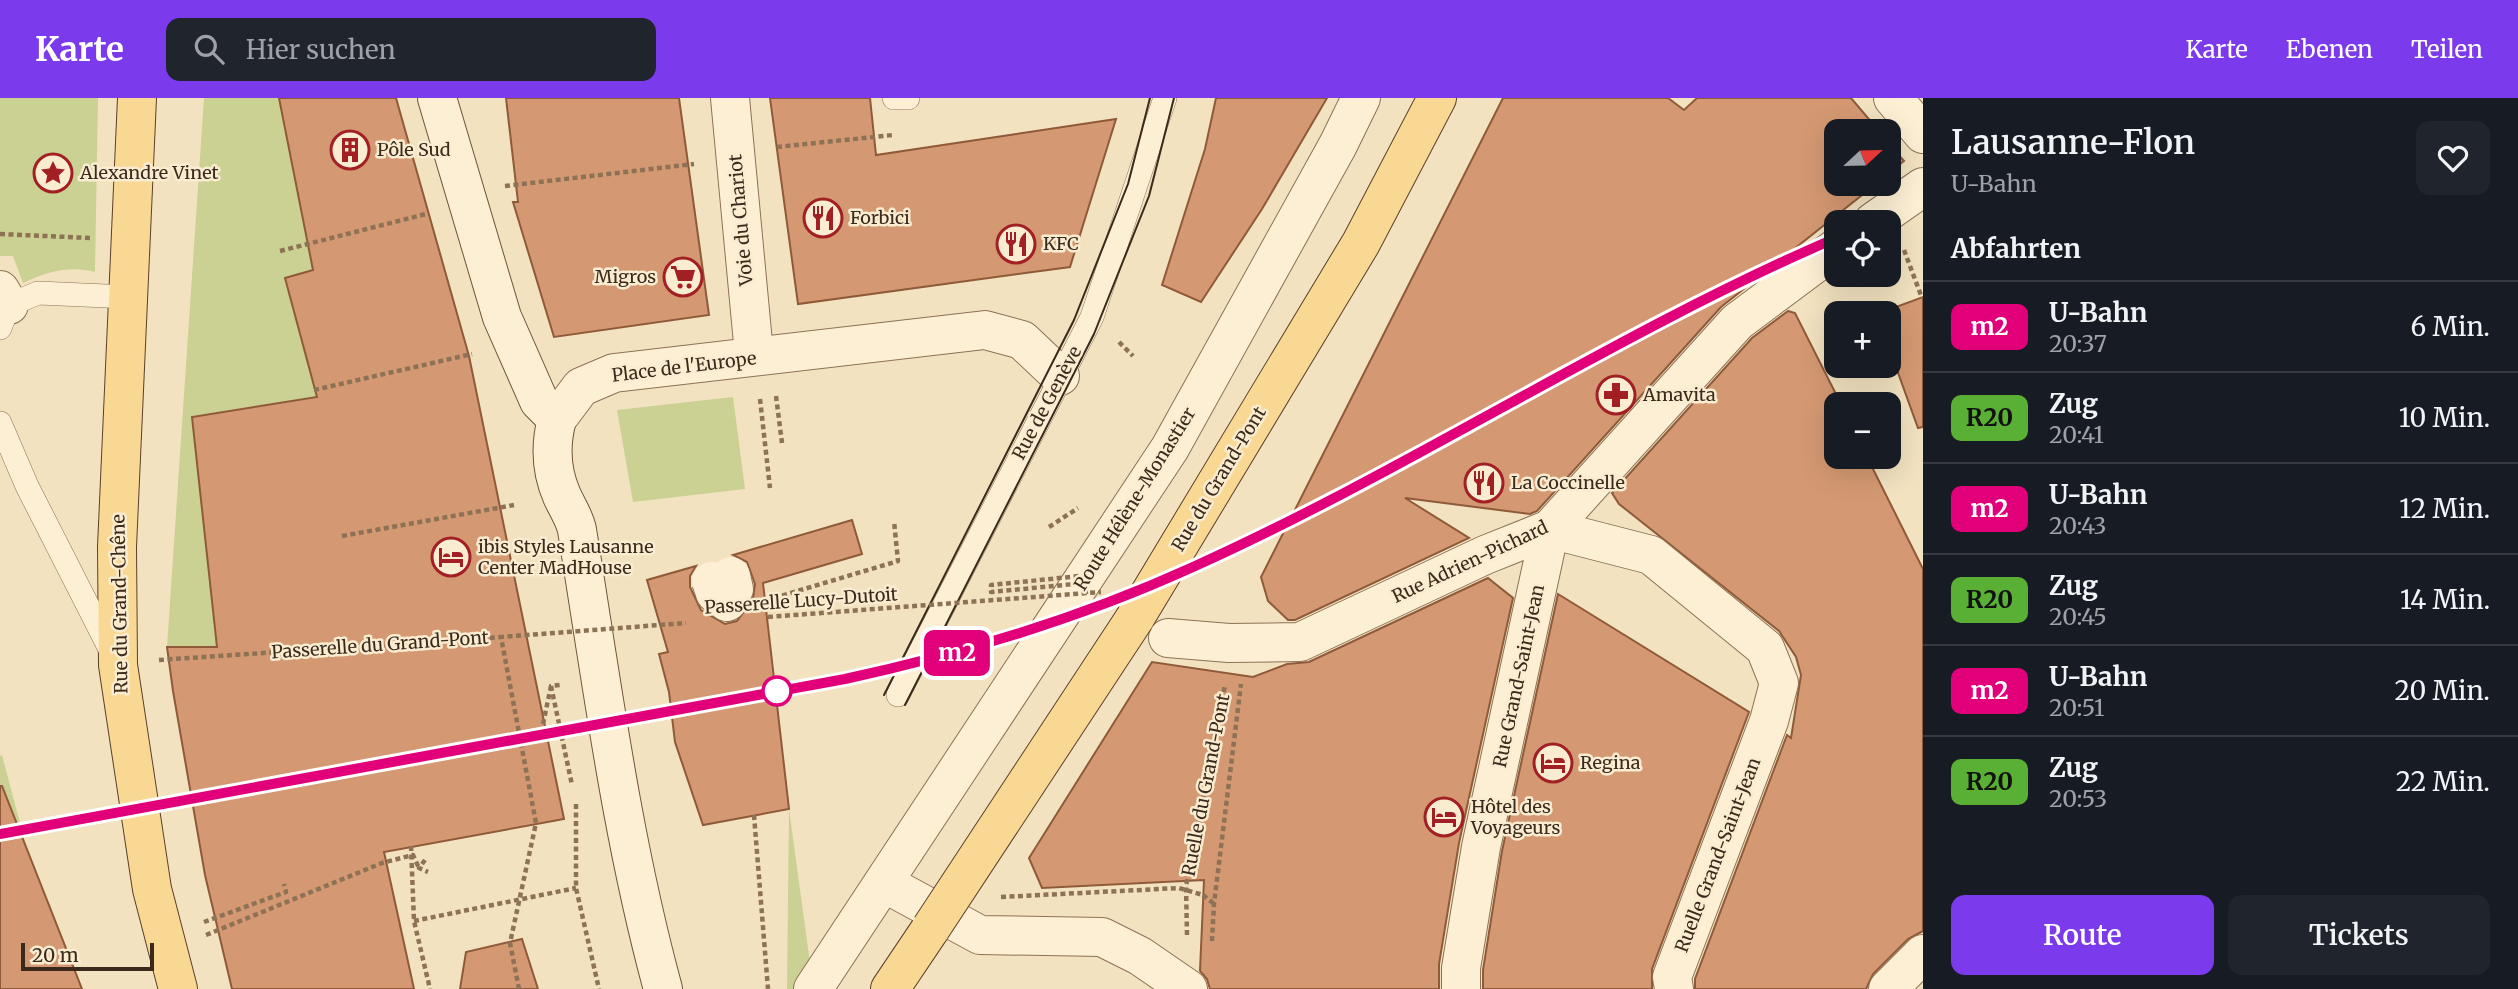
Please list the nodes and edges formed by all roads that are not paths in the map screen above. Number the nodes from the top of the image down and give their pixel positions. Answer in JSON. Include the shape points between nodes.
{"nodes":[{"id":1,"x":137,"y":98,"type":"edge"},
{"id":2,"x":437,"y":98,"type":"edge"},
{"id":3,"x":730,"y":98,"type":"edge"},
{"id":4,"x":1165,"y":98,"type":"edge"},
{"id":5,"x":1361,"y":98,"type":"edge"},
{"id":6,"x":1437,"y":98,"type":"edge"},
{"id":7,"x":1893,"y":98,"type":"edge"},
{"id":8,"x":1923,"y":134,"type":"edge"},
{"id":9,"x":1923,"y":187,"type":"edge"},
{"id":10,"x":1890,"y":210,"type":"edge"},
{"id":11,"x":1824,"y":257,"type":"edge"},
{"id":12,"x":129,"y":297,"type":"junction"},
{"id":13,"x":3,"y":308,"type":"edge"},
{"id":14,"x":753,"y":343,"type":"dead end"},
{"id":15,"x":1060,"y":376,"type":"junction"},
{"id":16,"x":557,"y":419,"type":"junction"},
{"id":17,"x":0,"y":423,"type":"edge"},
{"id":18,"x":1550,"y":529,"type":"junction"},
{"id":19,"x":1168,"y":638,"type":"dead end"},
{"id":20,"x":135,"y":662,"type":"junction"},
{"id":21,"x":898,"y":695,"type":"dead end"},
{"id":22,"x":884,"y":883,"type":"junction"},
{"id":23,"x":1923,"y":954,"type":"edge"},
{"id":24,"x":178,"y":989,"type":"edge"},
{"id":25,"x":663,"y":989,"type":"edge"},
{"id":26,"x":813,"y":989,"type":"edge"},
{"id":27,"x":890,"y":989,"type":"edge"},
{"id":28,"x":1188,"y":989,"type":"edge"},
{"id":29,"x":1461,"y":989,"type":"edge"},
{"id":30,"x":1674,"y":989,"type":"edge"},
{"id":31,"x":1888,"y":989,"type":"edge"}],
"edges":[{"from":1,"to":12,"type":"main road","name":"Rue du Grand-Chêne"},
{"from":2,"to":16,"type":"street","via":[[502,317],[539,401]]},
{"from":3,"to":14,"type":"street","name":"Voie du Chariot"},
{"from":4,"to":15,"type":"lane","name":"Rue de Genève","via":[[1092,317]]},
{"from":5,"to":22,"type":"street","name":"Route Hélène-Monastier","via":[[1093,587]]},
{"from":6,"to":27,"type":"main road","name":"Rue du Grand-Pont","bridge":true,"via":[[1361,243],[1135,618]]},
{"from":7,"to":8,"type":"street"},
{"from":9,"to":10,"type":"street"},
{"from":11,"to":18,"type":"street","name":"Rue Adrien-Pichard","via":[[1737,322]]},
{"from":12,"to":13,"type":"lane","via":[[38,292]]},
{"from":12,"to":20,"type":"main road","name":"Rue du Grand-Chêne","via":[[117,547]]},
{"from":15,"to":16,"type":"street","name":"Place de l'Europe","via":[[1022,340],[985,330],[614,373],[581,387]]},
{"from":15,"to":21,"type":"lane","name":"Rue de Genève"},
{"from":16,"to":25,"type":"street","via":[[552,436],[555,474],[576,526],[630,848]]},
{"from":17,"to":20,"type":"lane","via":[[27,485]]},
{"from":18,"to":19,"type":"street","name":"Rue Adrien-Pichard","via":[[1300,642]]},
{"from":18,"to":29,"type":"street","name":"Rue Grand-Saint-Jean","via":[[1481,847]]},
{"from":18,"to":30,"type":"street","name":"Ruelle Grand-Saint-Jean","via":[[1651,555],[1765,648],[1779,683],[1769,721],[1672,977]]},
{"from":20,"to":24,"type":"main road","name":"Rue du Grand-Chêne","via":[[152,889]]},
{"from":22,"to":26,"type":"street","name":"Route Hélène-Monastier"},
{"from":22,"to":28,"type":"street","via":[[980,935],[1102,937]]},
{"from":23,"to":31,"type":"street"}]}
